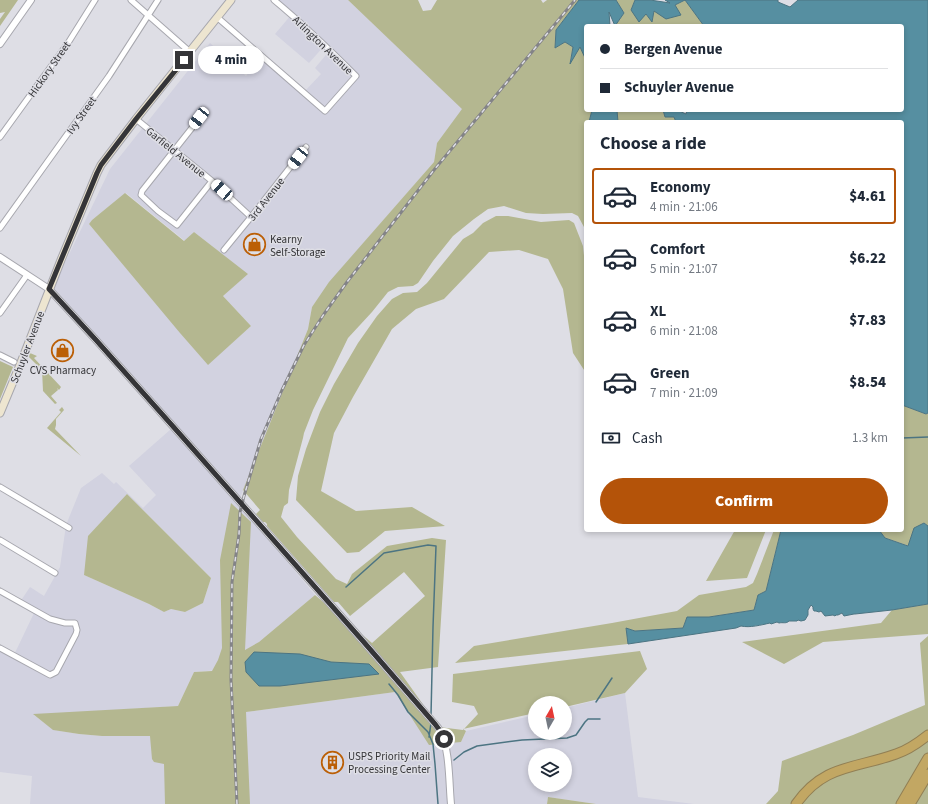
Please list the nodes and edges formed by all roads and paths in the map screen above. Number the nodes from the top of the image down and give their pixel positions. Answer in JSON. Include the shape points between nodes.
{"nodes":[{"id":1,"x":31,"y":0,"type":"edge"},
{"id":2,"x":96,"y":0,"type":"edge"},
{"id":3,"x":131,"y":0,"type":"edge"},
{"id":4,"x":158,"y":0,"type":"edge"},
{"id":5,"x":231,"y":0,"type":"edge"},
{"id":6,"x":274,"y":0,"type":"edge"},
{"id":7,"x":148,"y":15,"type":"junction"},
{"id":8,"x":218,"y":18,"type":"junction"},
{"id":9,"x":2,"y":37,"type":"edge"},
{"id":10,"x":0,"y":44,"type":"edge"},
{"id":11,"x":190,"y":52,"type":"junction"},
{"id":12,"x":199,"y":118,"type":"dead end"},
{"id":13,"x":136,"y":119,"type":"junction"},
{"id":14,"x":0,"y":138,"type":"edge"},
{"id":15,"x":306,"y":147,"type":"dead end"},
{"id":16,"x":174,"y":151,"type":"junction"},
{"id":17,"x":212,"y":181,"type":"junction"},
{"id":18,"x":252,"y":217,"type":"junction"},
{"id":19,"x":0,"y":228,"type":"edge"},
{"id":20,"x":224,"y":250,"type":"dead end"},
{"id":21,"x":0,"y":257,"type":"edge"},
{"id":22,"x":27,"y":275,"type":"junction"},
{"id":23,"x":49,"y":289,"type":"junction"},
{"id":24,"x":0,"y":313,"type":"edge"},
{"id":25,"x":0,"y":355,"type":"edge"},
{"id":26,"x":14,"y":362,"type":"dead end"},
{"id":27,"x":0,"y":413,"type":"edge"},
{"id":28,"x":0,"y":487,"type":"edge"},
{"id":29,"x":69,"y":528,"type":"dead end"},
{"id":30,"x":0,"y":540,"type":"edge"},
{"id":31,"x":56,"y":573,"type":"dead end"},
{"id":32,"x":0,"y":592,"type":"edge"},
{"id":33,"x":0,"y":648,"type":"edge"},
{"id":34,"x":928,"y":736,"type":"edge"},
{"id":35,"x":928,"y":758,"type":"edge"},
{"id":36,"x":928,"y":774,"type":"edge"},
{"id":37,"x":450,"y":804,"type":"edge"},
{"id":38,"x":796,"y":804,"type":"edge"},
{"id":39,"x":901,"y":804,"type":"edge"},
{"id":40,"x":910,"y":804,"type":"edge"}],
"edges":[{"from":1,"to":9,"type":"street"},
{"from":2,"to":14,"type":"street","name":"Hickory Street"},
{"from":3,"to":7,"type":"street"},
{"from":4,"to":7,"type":"street","name":"Ivy Street"},
{"from":5,"to":8,"type":"main road","name":"Schuyler Avenue"},
{"from":6,"to":8,"type":"street","name":"Arlington Avenue","via":[[356,76],[325,111]]},
{"from":7,"to":11,"type":"street"},
{"from":7,"to":19,"type":"street","name":"Ivy Street","via":[[109,76]]},
{"from":8,"to":11,"type":"main road","name":"Schuyler Avenue"},
{"from":9,"to":10,"type":"street"},
{"from":11,"to":13,"type":"main road","name":"Schuyler Avenue"},
{"from":12,"to":16,"type":"street"},
{"from":13,"to":16,"type":"street","name":"Garfield Avenue"},
{"from":13,"to":23,"type":"main road","name":"Schuyler Avenue","via":[[99,169]]},
{"from":15,"to":18,"type":"street","name":"3rd Avenue"},
{"from":16,"to":17,"type":"street","name":"Garfield Avenue"},
{"from":16,"to":17,"type":"street","via":[[142,191],[141,195],[158,211],[177,225]]},
{"from":17,"to":18,"type":"street","name":"Garfield Avenue"},
{"from":18,"to":20,"type":"street","name":"3rd Avenue"},
{"from":21,"to":22,"type":"street"},
{"from":22,"to":23,"type":"street"},
{"from":22,"to":24,"type":"street"},
{"from":23,"to":27,"type":"main road","name":"Schuyler Avenue"},
{"from":23,"to":37,"type":"street","via":[[435,724],[446,747]]},
{"from":25,"to":26,"type":"street"},
{"from":28,"to":29,"type":"street"},
{"from":30,"to":31,"type":"street"},
{"from":32,"to":33,"type":"street","via":[[50,619],[75,623],[77,630],[56,672],[50,674]]},
{"from":34,"to":38,"type":"highway","via":[[895,754],[845,768],[827,776],[808,789]]},
{"from":35,"to":39,"type":"highway"},
{"from":36,"to":40,"type":"highway"}]}
